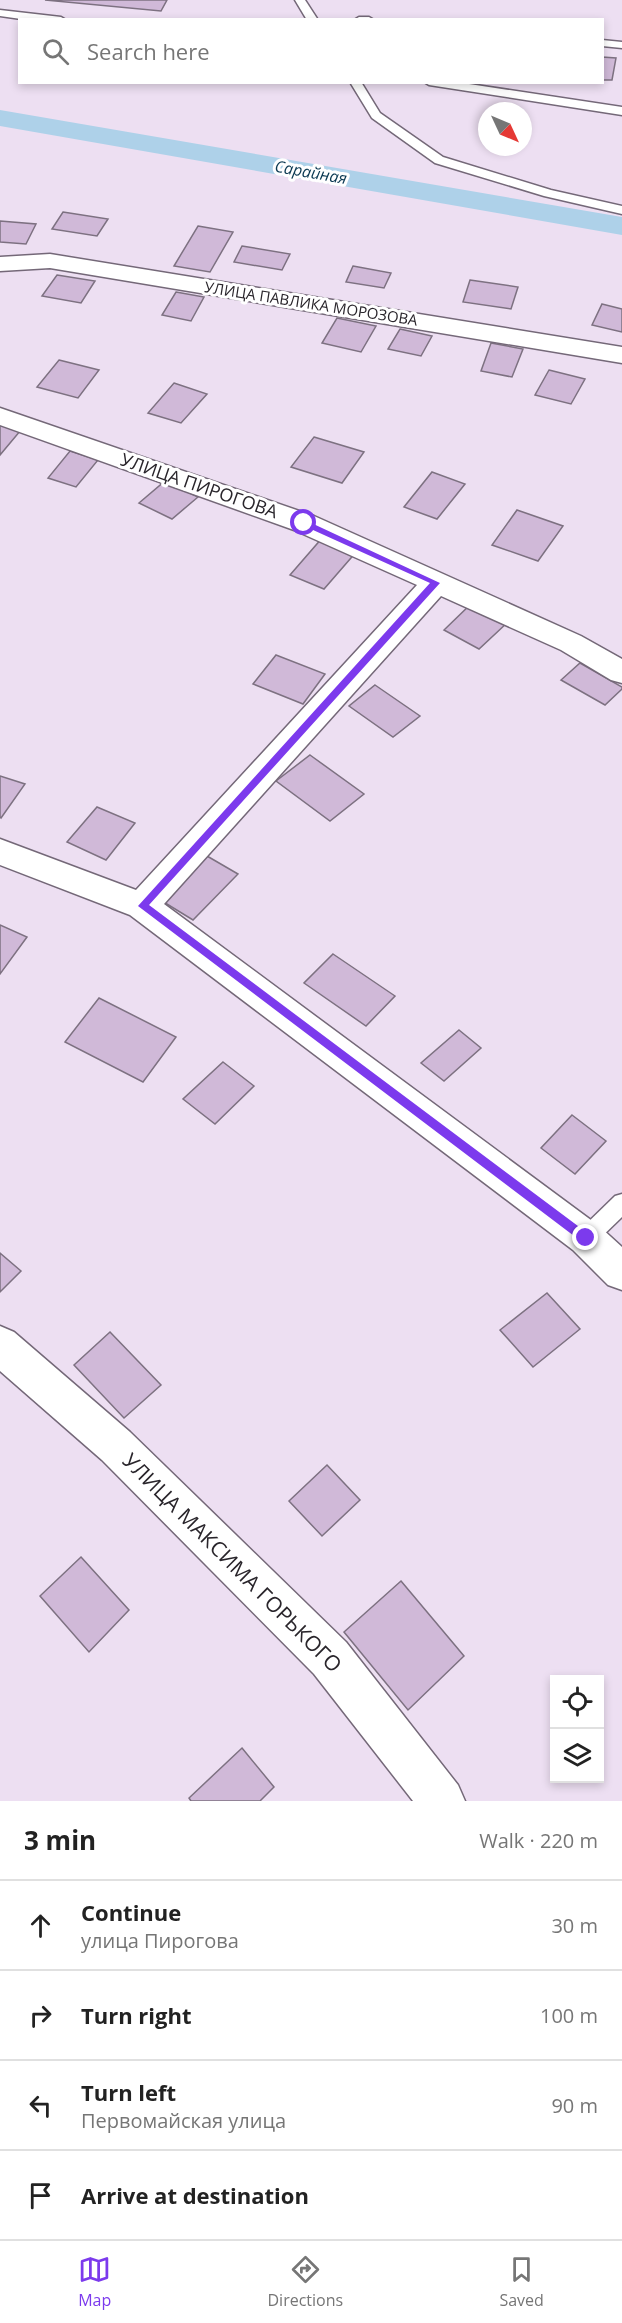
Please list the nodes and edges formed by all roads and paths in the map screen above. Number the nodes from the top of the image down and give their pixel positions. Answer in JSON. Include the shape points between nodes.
{"nodes":[{"id":1,"x":300,"y":0,"type":"edge"},
{"id":2,"x":0,"y":13,"type":"edge"},
{"id":3,"x":44,"y":18,"type":"edge"},
{"id":4,"x":312,"y":18,"type":"edge"},
{"id":5,"x":604,"y":43,"type":"edge"},
{"id":6,"x":622,"y":45,"type":"edge"},
{"id":7,"x":356,"y":84,"type":"edge"},
{"id":8,"x":442,"y":84,"type":"edge"},
{"id":9,"x":622,"y":111,"type":"edge"},
{"id":10,"x":622,"y":210,"type":"edge"},
{"id":11,"x":0,"y":264,"type":"edge"},
{"id":12,"x":622,"y":355,"type":"edge"},
{"id":13,"x":0,"y":416,"type":"edge"},
{"id":14,"x":436,"y":583,"type":"junction"},
{"id":15,"x":622,"y":672,"type":"edge"},
{"id":16,"x":0,"y":852,"type":"edge"},
{"id":17,"x":142,"y":906,"type":"junction"},
{"id":18,"x":622,"y":1203,"type":"edge"},
{"id":19,"x":586,"y":1238,"type":"junction"},
{"id":20,"x":622,"y":1272,"type":"edge"},
{"id":21,"x":0,"y":1345,"type":"edge"},
{"id":22,"x":442,"y":1801,"type":"edge"}],
"edges":[{"from":1,"to":4,"type":"lane"},
{"from":2,"to":3,"type":"lane"},
{"from":5,"to":6,"type":"lane"},
{"from":7,"to":10,"type":"lane","via":[[376,115],[439,160],[548,193]]},
{"from":8,"to":9,"type":"lane"},
{"from":11,"to":12,"type":"street","name":"УЛИЦА ПАВЛИКА МОРОЗОВА","via":[[50,261]]},
{"from":13,"to":14,"type":"street","name":"УЛИЦА ПИРОГОВА","via":[[304,523]]},
{"from":14,"to":15,"type":"street","name":"УЛИЦА ПИРОГОВА","via":[[571,643]]},
{"from":14,"to":17,"type":"street"},
{"from":16,"to":17,"type":"street"},
{"from":17,"to":19,"type":"street"},
{"from":18,"to":19,"type":"lane"},
{"from":19,"to":20,"type":"street"},
{"from":21,"to":22,"type":"street","name":"УЛИЦА МАКСИМА ГОРЬКОГО","via":[[116,1446],[330,1658]]}]}
